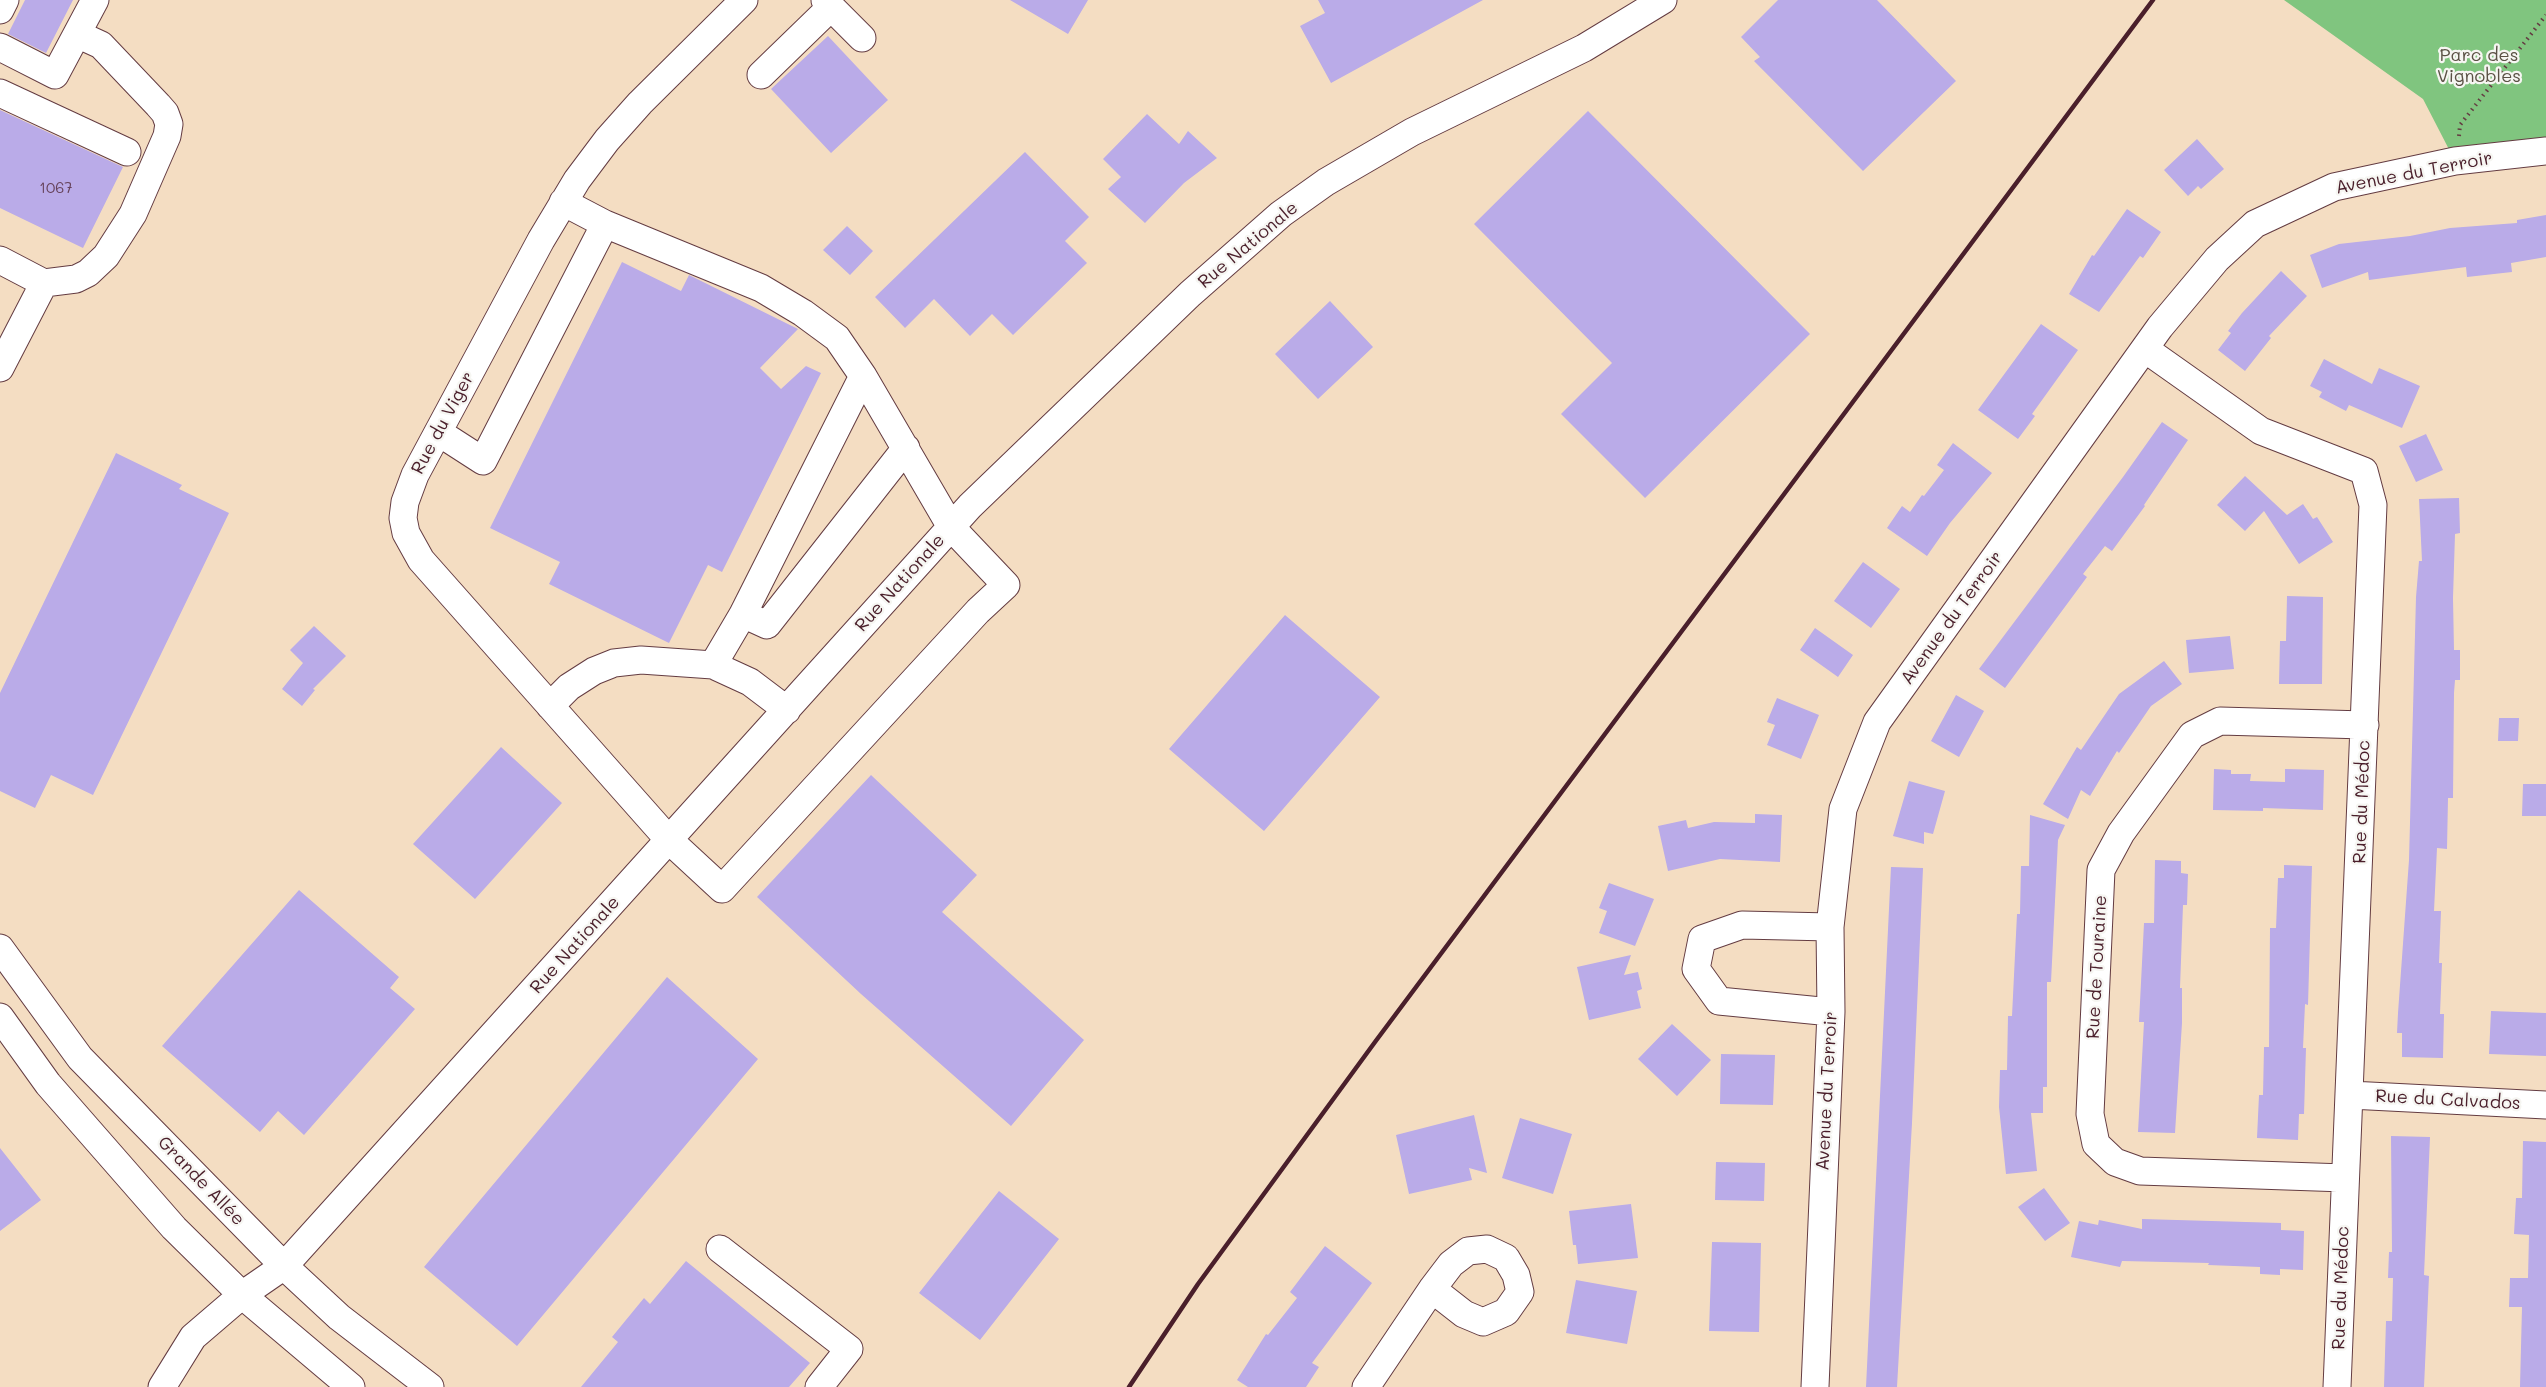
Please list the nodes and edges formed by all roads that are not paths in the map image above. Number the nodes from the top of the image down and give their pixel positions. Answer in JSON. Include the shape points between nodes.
{"nodes":[{"id":1,"x":5,"y":0,"type":"edge"},
{"id":2,"x":95,"y":0,"type":"edge"},
{"id":3,"x":744,"y":0,"type":"edge"},
{"id":4,"x":1663,"y":0,"type":"edge"},
{"id":5,"x":828,"y":4,"type":"edge"},
{"id":6,"x":0,"y":10,"type":"edge"},
{"id":7,"x":77,"y":34,"type":"junction"},
{"id":8,"x":862,"y":38,"type":"dead end"},
{"id":9,"x":0,"y":47,"type":"edge"},
{"id":10,"x":761,"y":75,"type":"dead end"},
{"id":11,"x":0,"y":93,"type":"edge"},
{"id":12,"x":2546,"y":151,"type":"edge"},
{"id":13,"x":126,"y":152,"type":"dead end"},
{"id":14,"x":563,"y":202,"type":"junction"},
{"id":15,"x":605,"y":224,"type":"junction"},
{"id":16,"x":0,"y":260,"type":"edge"},
{"id":17,"x":44,"y":283,"type":"junction"},
{"id":18,"x":2145,"y":349,"type":"junction"},
{"id":19,"x":0,"y":368,"type":"edge"},
{"id":20,"x":863,"y":376,"type":"junction"},
{"id":21,"x":438,"y":432,"type":"junction"},
{"id":22,"x":906,"y":448,"type":"junction"},
{"id":23,"x":951,"y":527,"type":"junction"},
{"id":24,"x":743,"y":614,"type":"junction"},
{"id":25,"x":713,"y":665,"type":"junction"},
{"id":26,"x":550,"y":706,"type":"junction"},
{"id":27,"x":787,"y":710,"type":"junction"},
{"id":28,"x":2365,"y":725,"type":"junction"},
{"id":29,"x":669,"y":840,"type":"junction"},
{"id":30,"x":1830,"y":927,"type":"junction"},
{"id":31,"x":0,"y":948,"type":"edge"},
{"id":32,"x":1831,"y":1012,"type":"junction"},
{"id":33,"x":0,"y":1017,"type":"edge"},
{"id":34,"x":80,"y":1058,"type":"junction"},
{"id":35,"x":48,"y":1084,"type":"junction"},
{"id":36,"x":2349,"y":1095,"type":"junction"},
{"id":37,"x":2546,"y":1105,"type":"edge"},
{"id":38,"x":2345,"y":1178,"type":"junction"},
{"id":39,"x":720,"y":1249,"type":"dead end"},
{"id":40,"x":284,"y":1266,"type":"junction"},
{"id":41,"x":1432,"y":1289,"type":"dead end"},
{"id":42,"x":242,"y":1294,"type":"junction"},
{"id":43,"x":162,"y":1387,"type":"edge"},
{"id":44,"x":351,"y":1387,"type":"edge"},
{"id":45,"x":430,"y":1387,"type":"edge"},
{"id":46,"x":819,"y":1387,"type":"edge"},
{"id":47,"x":1366,"y":1387,"type":"edge"},
{"id":48,"x":1815,"y":1387,"type":"edge"},
{"id":49,"x":2337,"y":1387,"type":"edge"}],
"edges":[{"from":1,"to":6,"type":"street"},
{"from":2,"to":7,"type":"street"},
{"from":3,"to":14,"type":"street","name":"Rue du Viger","via":[[621,123]]},
{"from":4,"to":23,"type":"street","name":"Rue Nationale","via":[[1564,59],[1401,137],[1288,208],[1190,294]]},
{"from":5,"to":8,"type":"street"},
{"from":5,"to":10,"type":"street"},
{"from":7,"to":9,"type":"street","via":[[55,75]]},
{"from":7,"to":17,"type":"street","via":[[101,45],[165,113],[169,124],[133,214],[106,256],[76,279]]},
{"from":11,"to":13,"type":"street"},
{"from":12,"to":18,"type":"street","name":"Avenue du Terroir","via":[[2455,161],[2334,187],[2255,224],[2217,260]]},
{"from":14,"to":15,"type":"street"},
{"from":14,"to":21,"type":"street","name":"Rue du Viger"},
{"from":15,"to":20,"type":"street","via":[[770,293],[803,312],[837,338]]},
{"from":15,"to":21,"type":"street","via":[[483,461]]},
{"from":16,"to":17,"type":"street"},
{"from":17,"to":19,"type":"street"},
{"from":18,"to":28,"type":"street","name":"Rue du Médoc","via":[[2261,431],[2364,471],[2373,505]]},
{"from":18,"to":30,"type":"street","name":"Avenue du Terroir","via":[[1877,722],[1843,809]]},
{"from":20,"to":22,"type":"street"},
{"from":20,"to":24,"type":"street"},
{"from":21,"to":26,"type":"street","name":"Rue du Viger","via":[[408,489],[403,518],[406,533],[421,560]]},
{"from":22,"to":23,"type":"street"},
{"from":22,"to":24,"type":"street","via":[[767,625]]},
{"from":23,"to":27,"type":"street","name":"Rue Nationale"},
{"from":23,"to":29,"type":"street","name":"Rue du Viger","via":[[1006,585],[722,889]]},
{"from":24,"to":25,"type":"street"},
{"from":25,"to":26,"type":"street","via":[[652,660],[614,663],[579,679]]},
{"from":25,"to":27,"type":"street","via":[[750,682]]},
{"from":26,"to":29,"type":"street","name":"Rue du Viger"},
{"from":27,"to":29,"type":"street","name":"Rue Nationale"},
{"from":28,"to":36,"type":"street","name":"Rue du Médoc"},
{"from":28,"to":38,"type":"street","name":"Rue de Touraine","via":[[2220,721],[2192,735],[2121,832],[2102,870],[2090,1114],[2096,1144],[2115,1162],[2140,1171]]},
{"from":29,"to":40,"type":"street","name":"Rue Nationale"},
{"from":30,"to":32,"type":"street","name":"Avenue du Terroir"},
{"from":30,"to":32,"type":"street","via":[[1742,925],[1702,939],[1696,969],[1719,1001]]},
{"from":31,"to":34,"type":"street","name":"Grande Allée"},
{"from":32,"to":48,"type":"street","name":"Avenue du Terroir"},
{"from":33,"to":35,"type":"street"},
{"from":34,"to":35,"type":"street"},
{"from":34,"to":40,"type":"street","name":"Grande Allée"},
{"from":35,"to":42,"type":"street","via":[[174,1228]]},
{"from":36,"to":37,"type":"street","name":"Rue du Calvados"},
{"from":36,"to":38,"type":"street","name":"Rue du Médoc"},
{"from":38,"to":49,"type":"street","name":"Rue du Médoc"},
{"from":39,"to":46,"type":"street","via":[[849,1349]]},
{"from":40,"to":42,"type":"street","name":"Rue Nationale"},
{"from":40,"to":45,"type":"street","name":"Grande Allée","via":[[339,1317]]},
{"from":41,"to":47,"type":"street"},
{"from":42,"to":43,"type":"street","name":"Rue Nationale","via":[[193,1337]]},
{"from":42,"to":44,"type":"street"}]}
